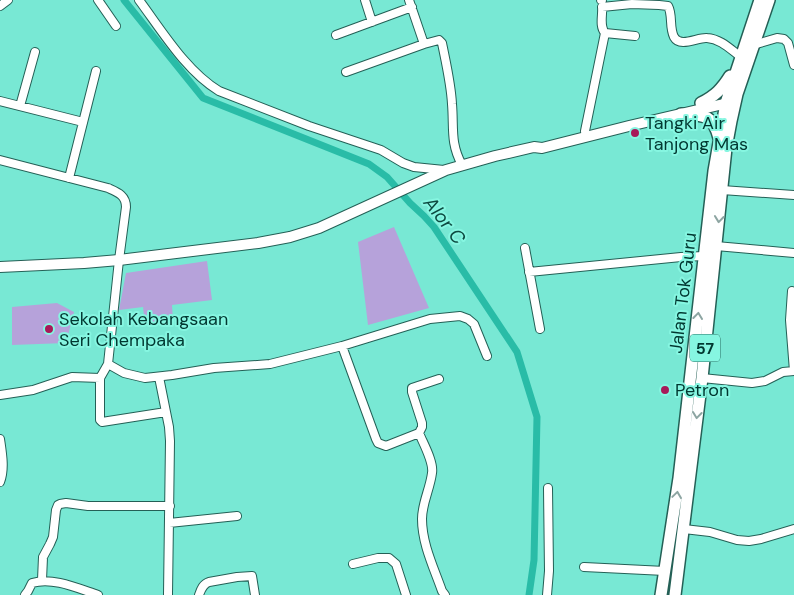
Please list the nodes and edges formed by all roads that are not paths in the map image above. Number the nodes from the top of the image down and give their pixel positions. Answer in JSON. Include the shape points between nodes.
{"nodes":[{"id":1,"x":8,"y":0,"type":"edge"},
{"id":2,"x":98,"y":0,"type":"edge"},
{"id":3,"x":139,"y":0,"type":"edge"},
{"id":4,"x":365,"y":0,"type":"edge"},
{"id":5,"x":760,"y":0,"type":"edge"},
{"id":6,"x":769,"y":0,"type":"edge"},
{"id":7,"x":602,"y":2,"type":"edge"},
{"id":8,"x":410,"y":4,"type":"edge"},
{"id":9,"x":0,"y":6,"type":"edge"},
{"id":10,"x":372,"y":22,"type":"junction"},
{"id":11,"x":116,"y":26,"type":"dead end"},
{"id":12,"x":606,"y":33,"type":"junction"},
{"id":13,"x":336,"y":35,"type":"dead end"},
{"id":14,"x":635,"y":36,"type":"dead end"},
{"id":15,"x":424,"y":44,"type":"junction"},
{"id":16,"x":753,"y":45,"type":"junction"},
{"id":17,"x":35,"y":52,"type":"dead end"},
{"id":18,"x":741,"y":57,"type":"junction"},
{"id":19,"x":794,"y":65,"type":"edge"},
{"id":20,"x":96,"y":71,"type":"dead end"},
{"id":21,"x":346,"y":72,"type":"dead end"},
{"id":22,"x":736,"y":72,"type":"junction"},
{"id":23,"x":732,"y":99,"type":"junction"},
{"id":24,"x":0,"y":101,"type":"edge"},
{"id":25,"x":701,"y":103,"type":"junction"},
{"id":26,"x":20,"y":106,"type":"junction"},
{"id":27,"x":681,"y":114,"type":"junction"},
{"id":28,"x":83,"y":122,"type":"junction"},
{"id":29,"x":585,"y":132,"type":"junction"},
{"id":30,"x":720,"y":140,"type":"junction"},
{"id":31,"x":534,"y":148,"type":"junction"},
{"id":32,"x":0,"y":160,"type":"edge"},
{"id":33,"x":462,"y":165,"type":"junction"},
{"id":34,"x":446,"y":170,"type":"junction"},
{"id":35,"x":69,"y":178,"type":"junction"},
{"id":36,"x":722,"y":190,"type":"junction"},
{"id":37,"x":794,"y":195,"type":"edge"},
{"id":38,"x":716,"y":246,"type":"junction"},
{"id":39,"x":525,"y":248,"type":"dead end"},
{"id":40,"x":794,"y":253,"type":"edge"},
{"id":41,"x":704,"y":256,"type":"junction"},
{"id":42,"x":118,"y":260,"type":"junction"},
{"id":43,"x":0,"y":267,"type":"edge"},
{"id":44,"x":529,"y":272,"type":"junction"},
{"id":45,"x":792,"y":291,"type":"dead end"},
{"id":46,"x":540,"y":329,"type":"dead end"},
{"id":47,"x":342,"y":346,"type":"junction"},
{"id":48,"x":487,"y":356,"type":"dead end"},
{"id":49,"x":108,"y":364,"type":"junction"},
{"id":50,"x":159,"y":377,"type":"junction"},
{"id":51,"x":100,"y":378,"type":"junction"},
{"id":52,"x":702,"y":378,"type":"junction"},
{"id":53,"x":439,"y":379,"type":"dead end"},
{"id":54,"x":0,"y":395,"type":"edge"},
{"id":55,"x":166,"y":412,"type":"junction"},
{"id":56,"x":419,"y":433,"type":"junction"},
{"id":57,"x":0,"y":439,"type":"edge"},
{"id":58,"x":0,"y":482,"type":"edge"},
{"id":59,"x":548,"y":488,"type":"dead end"},
{"id":60,"x":170,"y":506,"type":"junction"},
{"id":61,"x":237,"y":516,"type":"dead end"},
{"id":62,"x":169,"y":523,"type":"junction"},
{"id":63,"x":672,"y":527,"type":"junction"},
{"id":64,"x":684,"y":529,"type":"junction"},
{"id":65,"x":794,"y":529,"type":"edge"},
{"id":66,"x":353,"y":564,"type":"dead end"},
{"id":67,"x":584,"y":567,"type":"dead end"},
{"id":68,"x":665,"y":571,"type":"junction"},
{"id":69,"x":42,"y":580,"type":"junction"},
{"id":70,"x":25,"y":595,"type":"edge"},
{"id":71,"x":98,"y":595,"type":"edge"},
{"id":72,"x":168,"y":595,"type":"edge"},
{"id":73,"x":199,"y":595,"type":"edge"},
{"id":74,"x":255,"y":595,"type":"edge"},
{"id":75,"x":406,"y":595,"type":"edge"},
{"id":76,"x":445,"y":595,"type":"edge"},
{"id":77,"x":547,"y":595,"type":"edge"},
{"id":78,"x":662,"y":595,"type":"edge"},
{"id":79,"x":668,"y":595,"type":"edge"},
{"id":80,"x":676,"y":595,"type":"edge"}],
"edges":[{"from":1,"to":9,"type":"street"},
{"from":2,"to":11,"type":"street"},
{"from":3,"to":34,"type":"street","via":[[184,60],[218,91],[382,150],[403,164]]},
{"from":4,"to":10,"type":"street"},
{"from":5,"to":18,"type":"main road","name":"Jalan Tok Guru","number":"57"},
{"from":6,"to":16,"type":"main road","name":"Jalan Tok Guru","number":"57"},
{"from":7,"to":12,"type":"street","via":[[601,27]]},
{"from":7,"to":18,"type":"street","via":[[668,6],[677,40],[715,40]]},
{"from":8,"to":10,"type":"street"},
{"from":8,"to":15,"type":"street"},
{"from":10,"to":13,"type":"street"},
{"from":12,"to":14,"type":"street"},
{"from":12,"to":29,"type":"street"},
{"from":15,"to":21,"type":"street"},
{"from":15,"to":33,"type":"street","via":[[439,40],[442,43],[452,104],[454,146]]},
{"from":16,"to":19,"type":"street","via":[[784,39]]},
{"from":16,"to":23,"type":"main road","name":"Jalan Tok Guru","number":"57"},
{"from":17,"to":26,"type":"street"},
{"from":18,"to":22,"type":"main road","name":"Jalan Tok Guru","number":"57"},
{"from":20,"to":28,"type":"street"},
{"from":22,"to":23,"type":"main road","name":"Jalan Tok Guru","number":"57"},
{"from":22,"to":25,"type":"main road","via":[[716,95]]},
{"from":23,"to":25,"type":"main road"},
{"from":23,"to":27,"type":"main road"},
{"from":23,"to":30,"type":"main road","name":"Jalan Tok Guru","number":"57"},
{"from":23,"to":36,"type":"main road","name":"Jalan Tok Guru","number":"57"},
{"from":24,"to":26,"type":"street"},
{"from":25,"to":29,"type":"main road"},
{"from":26,"to":28,"type":"street"},
{"from":27,"to":30,"type":"main road","via":[[711,119]]},
{"from":27,"to":31,"type":"main road"},
{"from":28,"to":35,"type":"street"},
{"from":29,"to":31,"type":"main road","via":[[544,142]]},
{"from":30,"to":41,"type":"main road","name":"Jalan Tok Guru","number":"57"},
{"from":31,"to":33,"type":"main road"},
{"from":32,"to":35,"type":"street"},
{"from":33,"to":34,"type":"main road"},
{"from":34,"to":42,"type":"main road","via":[[319,228],[290,237]]},
{"from":35,"to":42,"type":"street","via":[[108,188],[120,193],[126,201]]},
{"from":36,"to":37,"type":"street"},
{"from":36,"to":38,"type":"main road","name":"Jalan Tok Guru","number":"57","one_way":true},
{"from":38,"to":40,"type":"street"},
{"from":38,"to":52,"type":"main road","name":"Jalan Tok Guru","number":"57"},
{"from":39,"to":44,"type":"street"},
{"from":41,"to":44,"type":"street"},
{"from":63,"to":41,"type":"main road","name":"Jalan Tok Guru","number":"57","one_way":true},
{"from":42,"to":43,"type":"main road"},
{"from":42,"to":49,"type":"street"},
{"from":44,"to":46,"type":"street"},
{"from":45,"to":52,"type":"street","via":[[790,320],[794,370],[752,383]]},
{"from":47,"to":48,"type":"street","via":[[430,319],[460,316],[474,324]]},
{"from":47,"to":50,"type":"street","via":[[270,364],[214,368]]},
{"from":47,"to":56,"type":"street","via":[[378,443],[386,446]]},
{"from":49,"to":50,"type":"street","via":[[134,376]]},
{"from":49,"to":51,"type":"street"},
{"from":50,"to":55,"type":"street"},
{"from":51,"to":54,"type":"street","via":[[72,377],[33,390]]},
{"from":51,"to":55,"type":"street","via":[[102,422]]},
{"from":52,"to":64,"type":"main road","name":"Jalan Tok Guru","number":"57","one_way":true},
{"from":53,"to":56,"type":"street","via":[[412,388],[422,423]]},
{"from":55,"to":60,"type":"street","via":[[170,441]]},
{"from":56,"to":76,"type":"street","via":[[432,467],[423,507],[424,534]]},
{"from":57,"to":58,"type":"street","via":[[3,461]]},
{"from":59,"to":77,"type":"street"},
{"from":60,"to":62,"type":"street"},
{"from":60,"to":69,"type":"street","via":[[58,505],[50,544],[43,557]]},
{"from":61,"to":62,"type":"street"},
{"from":62,"to":72,"type":"street"},
{"from":63,"to":68,"type":"main road","name":"Jalan Tok Guru","number":"57"},
{"from":63,"to":79,"type":"main road"},
{"from":64,"to":65,"type":"street","via":[[749,541]]},
{"from":64,"to":80,"type":"main road","name":"Jalan Tok Guru","number":"57"},
{"from":66,"to":75,"type":"street","via":[[389,558],[396,564]]},
{"from":67,"to":68,"type":"street"},
{"from":68,"to":78,"type":"main road","name":"Jalan Tok Guru","number":"57"},
{"from":69,"to":70,"type":"street","via":[[32,583]]},
{"from":69,"to":71,"type":"street"},
{"from":73,"to":74,"type":"street","via":[[205,583],[252,576]]}]}
